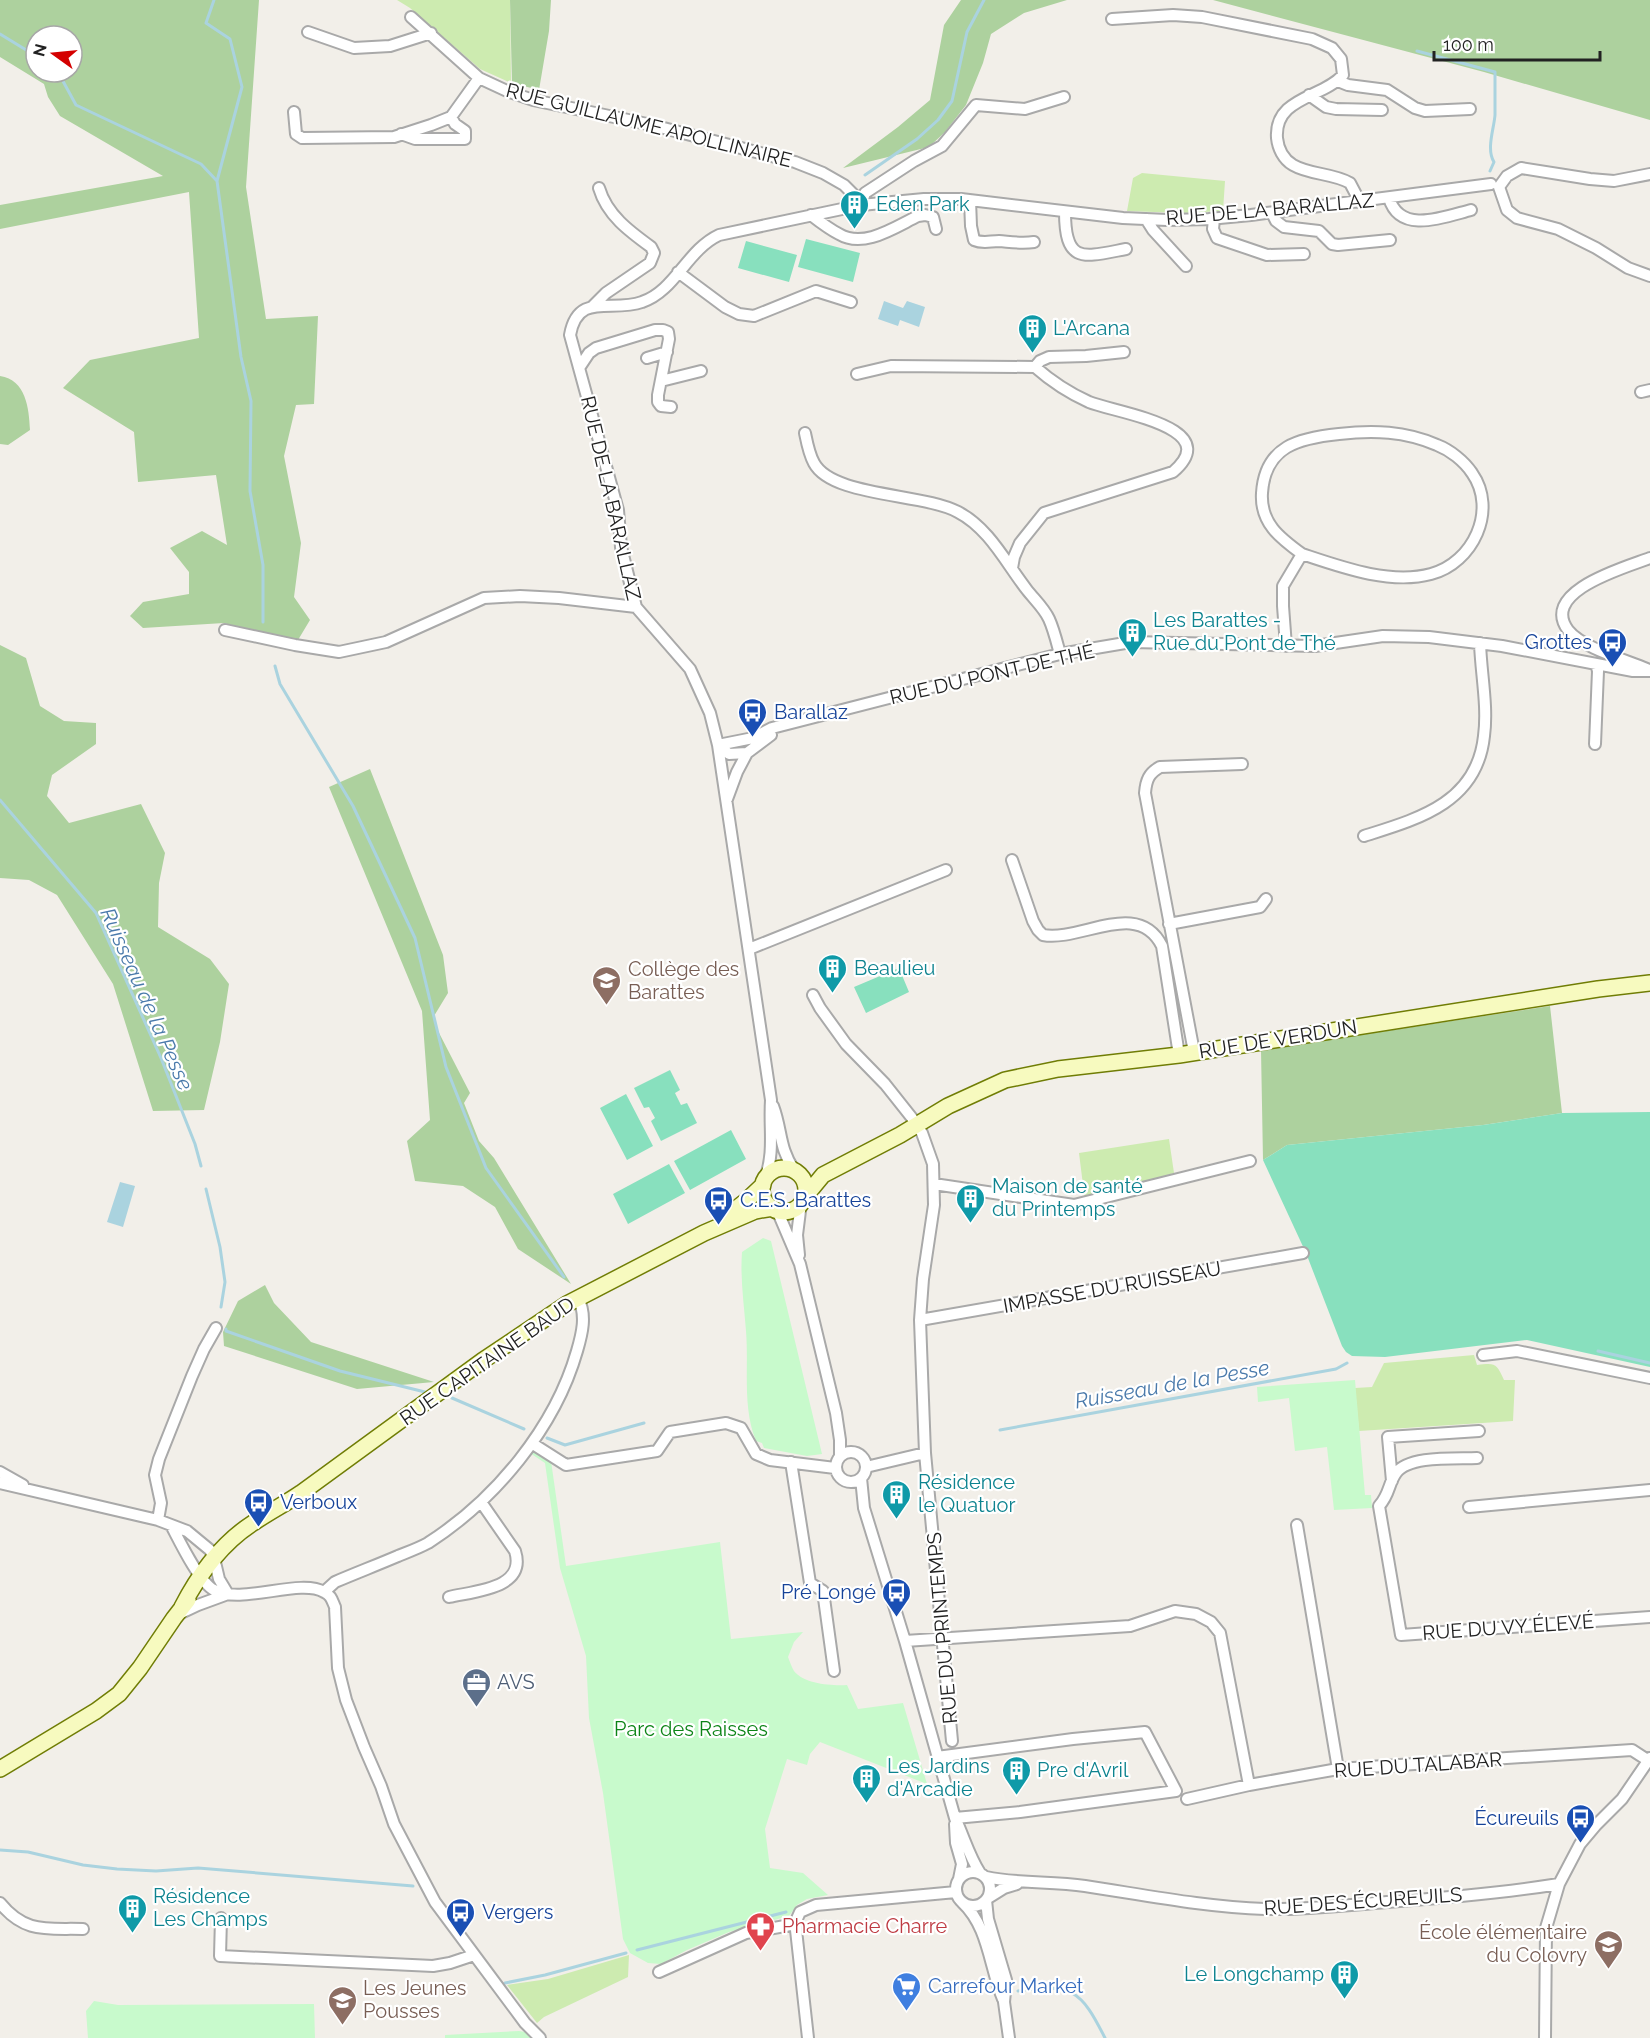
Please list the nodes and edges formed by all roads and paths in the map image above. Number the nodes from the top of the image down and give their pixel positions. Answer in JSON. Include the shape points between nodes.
{"nodes":[{"id":1,"x":411,"y":17,"type":"dead end"},
{"id":2,"x":1112,"y":19,"type":"dead end"},
{"id":3,"x":308,"y":32,"type":"dead end"},
{"id":4,"x":431,"y":33,"type":"junction"},
{"id":5,"x":479,"y":78,"type":"junction"},
{"id":6,"x":1338,"y":81,"type":"junction"},
{"id":7,"x":1309,"y":95,"type":"junction"},
{"id":8,"x":1064,"y":97,"type":"dead end"},
{"id":9,"x":1382,"y":110,"type":"dead end"},
{"id":10,"x":1470,"y":110,"type":"dead end"},
{"id":11,"x":294,"y":112,"type":"dead end"},
{"id":12,"x":452,"y":117,"type":"junction"},
{"id":13,"x":401,"y":135,"type":"junction"},
{"id":14,"x":1650,"y":174,"type":"edge"},
{"id":15,"x":1491,"y":184,"type":"dead end"},
{"id":16,"x":599,"y":188,"type":"dead end"},
{"id":17,"x":1389,"y":198,"type":"junction"},
{"id":18,"x":970,"y":201,"type":"junction"},
{"id":19,"x":1360,"y":202,"type":"junction"},
{"id":20,"x":861,"y":205,"type":"junction"},
{"id":21,"x":1471,"y":210,"type":"dead end"},
{"id":22,"x":1065,"y":212,"type":"junction"},
{"id":23,"x":1272,"y":213,"type":"junction"},
{"id":24,"x":812,"y":215,"type":"junction"},
{"id":25,"x":1146,"y":219,"type":"junction"},
{"id":26,"x":1214,"y":219,"type":"junction"},
{"id":27,"x":936,"y":228,"type":"dead end"},
{"id":28,"x":1390,"y":240,"type":"dead end"},
{"id":29,"x":1034,"y":242,"type":"dead end"},
{"id":30,"x":1126,"y":249,"type":"dead end"},
{"id":31,"x":1304,"y":255,"type":"dead end"},
{"id":32,"x":1185,"y":266,"type":"dead end"},
{"id":33,"x":678,"y":272,"type":"junction"},
{"id":34,"x":1650,"y":276,"type":"edge"},
{"id":35,"x":851,"y":302,"type":"dead end"},
{"id":36,"x":593,"y":306,"type":"junction"},
{"id":37,"x":667,"y":352,"type":"junction"},
{"id":38,"x":1124,"y":352,"type":"dead end"},
{"id":39,"x":647,"y":358,"type":"dead end"},
{"id":40,"x":1035,"y":367,"type":"junction"},
{"id":41,"x":579,"y":368,"type":"junction"},
{"id":42,"x":701,"y":371,"type":"dead end"},
{"id":43,"x":857,"y":374,"type":"dead end"},
{"id":44,"x":661,"y":381,"type":"junction"},
{"id":45,"x":671,"y":407,"type":"dead end"},
{"id":46,"x":805,"y":433,"type":"dead end"},
{"id":47,"x":1302,"y":554,"type":"junction"},
{"id":48,"x":1650,"y":558,"type":"edge"},
{"id":49,"x":1012,"y":568,"type":"junction"},
{"id":50,"x":636,"y":607,"type":"junction"},
{"id":51,"x":225,"y":630,"type":"dead end"},
{"id":52,"x":1480,"y":644,"type":"junction"},
{"id":53,"x":1286,"y":646,"type":"junction"},
{"id":54,"x":1060,"y":654,"type":"junction"},
{"id":55,"x":1596,"y":664,"type":"junction"},
{"id":56,"x":1650,"y":671,"type":"edge"},
{"id":57,"x":713,"y":725,"type":"junction"},
{"id":58,"x":783,"y":726,"type":"junction"},
{"id":59,"x":738,"y":741,"type":"junction"},
{"id":60,"x":1595,"y":744,"type":"dead end"},
{"id":61,"x":718,"y":745,"type":"junction"},
{"id":62,"x":747,"y":753,"type":"junction"},
{"id":63,"x":1242,"y":764,"type":"dead end"},
{"id":64,"x":726,"y":802,"type":"junction"},
{"id":65,"x":1365,"y":836,"type":"dead end"},
{"id":66,"x":1012,"y":860,"type":"dead end"},
{"id":67,"x":946,"y":870,"type":"dead end"},
{"id":68,"x":1266,"y":899,"type":"dead end"},
{"id":69,"x":1169,"y":924,"type":"junction"},
{"id":70,"x":749,"y":949,"type":"junction"},
{"id":71,"x":1650,"y":983,"type":"edge"},
{"id":72,"x":813,"y":994,"type":"dead end"},
{"id":73,"x":1187,"y":1054,"type":"junction"},
{"id":74,"x":771,"y":1100,"type":"junction"},
{"id":75,"x":915,"y":1124,"type":"junction"},
{"id":76,"x":1250,"y":1161,"type":"dead end"},
{"id":77,"x":796,"y":1172,"type":"junction"},
{"id":78,"x":764,"y":1182,"type":"junction"},
{"id":79,"x":934,"y":1184,"type":"junction"},
{"id":80,"x":802,"y":1201,"type":"junction"},
{"id":81,"x":775,"y":1209,"type":"junction"},
{"id":82,"x":704,"y":1233,"type":"junction"},
{"id":83,"x":1303,"y":1253,"type":"dead end"},
{"id":84,"x":800,"y":1264,"type":"junction"},
{"id":85,"x":578,"y":1298,"type":"junction"},
{"id":86,"x":920,"y":1320,"type":"junction"},
{"id":87,"x":216,"y":1328,"type":"dead end"},
{"id":88,"x":1483,"y":1355,"type":"dead end"},
{"id":89,"x":1650,"y":1378,"type":"edge"},
{"id":90,"x":836,"y":1413,"type":"junction"},
{"id":91,"x":1479,"y":1431,"type":"dead end"},
{"id":92,"x":531,"y":1446,"type":"junction"},
{"id":93,"x":853,"y":1452,"type":"junction"},
{"id":94,"x":925,"y":1453,"type":"junction"},
{"id":95,"x":840,"y":1456,"type":"junction"},
{"id":96,"x":1477,"y":1458,"type":"dead end"},
{"id":97,"x":791,"y":1462,"type":"junction"},
{"id":98,"x":866,"y":1467,"type":"junction"},
{"id":99,"x":835,"y":1468,"type":"junction"},
{"id":100,"x":0,"y":1472,"type":"edge"},
{"id":101,"x":861,"y":1478,"type":"junction"},
{"id":102,"x":845,"y":1481,"type":"junction"},
{"id":103,"x":1392,"y":1481,"type":"junction"},
{"id":104,"x":0,"y":1483,"type":"edge"},
{"id":105,"x":1650,"y":1490,"type":"edge"},
{"id":106,"x":34,"y":1491,"type":"junction"},
{"id":107,"x":481,"y":1502,"type":"junction"},
{"id":108,"x":864,"y":1508,"type":"junction"},
{"id":109,"x":1469,"y":1508,"type":"dead end"},
{"id":110,"x":158,"y":1520,"type":"junction"},
{"id":111,"x":171,"y":1525,"type":"junction"},
{"id":112,"x":1297,"y":1526,"type":"dead end"},
{"id":113,"x":215,"y":1562,"type":"junction"},
{"id":114,"x":202,"y":1580,"type":"junction"},
{"id":115,"x":324,"y":1592,"type":"junction"},
{"id":116,"x":228,"y":1594,"type":"junction"},
{"id":117,"x":449,"y":1597,"type":"dead end"},
{"id":118,"x":178,"y":1612,"type":"junction"},
{"id":119,"x":1650,"y":1617,"type":"edge"},
{"id":120,"x":943,"y":1639,"type":"junction"},
{"id":121,"x":905,"y":1641,"type":"junction"},
{"id":122,"x":834,"y":1671,"type":"dead end"},
{"id":123,"x":952,"y":1741,"type":"dead end"},
{"id":124,"x":937,"y":1757,"type":"junction"},
{"id":125,"x":1649,"y":1760,"type":"edge"},
{"id":126,"x":0,"y":1769,"type":"edge"},
{"id":127,"x":1338,"y":1769,"type":"junction"},
{"id":128,"x":1249,"y":1785,"type":"junction"},
{"id":129,"x":1187,"y":1799,"type":"dead end"},
{"id":130,"x":955,"y":1818,"type":"junction"},
{"id":131,"x":983,"y":1875,"type":"junction"},
{"id":132,"x":959,"y":1879,"type":"junction"},
{"id":133,"x":1023,"y":1882,"type":"junction"},
{"id":134,"x":1557,"y":1890,"type":"junction"},
{"id":135,"x":956,"y":1892,"type":"junction"},
{"id":136,"x":987,"y":1899,"type":"junction"},
{"id":137,"x":962,"y":1902,"type":"junction"},
{"id":138,"x":0,"y":1903,"type":"edge"},
{"id":139,"x":221,"y":1918,"type":"dead end"},
{"id":140,"x":796,"y":1924,"type":"junction"},
{"id":141,"x":83,"y":1929,"type":"dead end"},
{"id":142,"x":474,"y":1955,"type":"junction"},
{"id":143,"x":659,"y":1972,"type":"dead end"},
{"id":144,"x":1004,"y":2002,"type":"junction"},
{"id":145,"x":540,"y":2038,"type":"edge"},
{"id":146,"x":808,"y":2038,"type":"edge"},
{"id":147,"x":1009,"y":2038,"type":"edge"},
{"id":148,"x":1545,"y":2038,"type":"edge"}],
"edges":[{"from":1,"to":4,"type":"street","name":"RUE GUILLAUME APOLLINAIRE"},
{"from":2,"to":6,"type":"street","via":[[1203,17],[1312,39],[1332,48],[1341,59],[1343,75]]},
{"from":3,"to":4,"type":"street","via":[[354,48],[390,46]]},
{"from":4,"to":5,"type":"street","name":"RUE GUILLAUME APOLLINAIRE"},
{"from":5,"to":12,"type":"street"},
{"from":5,"to":20,"type":"street","name":"RUE GUILLAUME APOLLINAIRE","via":[[533,100],[652,125],[795,162],[844,185]]},
{"from":6,"to":7,"type":"street"},
{"from":6,"to":10,"type":"street","via":[[1387,90],[1425,111]]},
{"from":7,"to":9,"type":"street","via":[[1326,107]]},
{"from":7,"to":19,"type":"street","via":[[1296,101],[1278,121],[1282,155],[1297,167],[1350,183]]},
{"from":8,"to":20,"type":"street","via":[[1025,109],[976,105],[942,146],[865,193]]},
{"from":11,"to":13,"type":"street","via":[[297,134],[302,138]]},
{"from":12,"to":13,"type":"street"},
{"from":12,"to":13,"type":"street","via":[[465,131],[465,139],[415,140]]},
{"from":14,"to":34,"type":"street","via":[[1614,181],[1521,168],[1507,176],[1499,187],[1507,210],[1517,218],[1558,230]]},
{"from":15,"to":17,"type":"street","name":"RUE DE LA BARALLAZ"},
{"from":16,"to":36,"type":"street","via":[[611,214],[654,253],[650,263]]},
{"from":17,"to":19,"type":"street","name":"RUE DE LA BARALLAZ"},
{"from":17,"to":21,"type":"street","via":[[1392,209],[1411,221]]},
{"from":18,"to":20,"type":"street","name":"RUE DE LA BARALLAZ","via":[[924,199]]},
{"from":18,"to":22,"type":"street","name":"RUE DE LA BARALLAZ"},
{"from":18,"to":29,"type":"street","via":[[970,226],[975,240]]},
{"from":19,"to":23,"type":"street","name":"RUE DE LA BARALLAZ"},
{"from":20,"to":24,"type":"street","name":"RUE DE LA BARALLAZ"},
{"from":22,"to":25,"type":"street","name":"RUE DE LA BARALLAZ"},
{"from":22,"to":30,"type":"street","via":[[1065,232],[1072,248],[1081,256]]},
{"from":23,"to":26,"type":"street","name":"RUE DE LA BARALLAZ"},
{"from":23,"to":28,"type":"street","via":[[1284,227],[1319,231],[1332,244]]},
{"from":24,"to":27,"type":"street","via":[[840,236],[854,240],[867,239],[918,216],[933,217]]},
{"from":24,"to":33,"type":"street","name":"RUE DE LA BARALLAZ","via":[[707,241]]},
{"from":25,"to":26,"type":"street","name":"RUE DE LA BARALLAZ"},
{"from":25,"to":32,"type":"street"},
{"from":26,"to":31,"type":"street","via":[[1217,238],[1267,255]]},
{"from":33,"to":35,"type":"street","via":[[739,314],[754,316],[816,291]]},
{"from":33,"to":36,"type":"street","name":"RUE DE LA BARALLAZ","via":[[643,302]]},
{"from":36,"to":41,"type":"street","name":"RUE DE LA BARALLAZ","via":[[583,310],[572,323],[570,335]]},
{"from":37,"to":39,"type":"street"},
{"from":37,"to":41,"type":"street","via":[[668,332],[655,330],[596,348]]},
{"from":37,"to":44,"type":"street"},
{"from":38,"to":40,"type":"street","via":[[1049,357]]},
{"from":40,"to":43,"type":"street","via":[[891,366]]},
{"from":40,"to":49,"type":"street","via":[[1083,399],[1175,430],[1185,441],[1188,452],[1185,462],[1173,472],[1044,513],[1020,543]]},
{"from":41,"to":50,"type":"street","name":"RUE DE LA BARALLAZ","via":[[618,510],[621,547]]},
{"from":42,"to":44,"type":"street"},
{"from":44,"to":45,"type":"street","via":[[658,402]]},
{"from":46,"to":49,"type":"street","via":[[814,465],[823,473],[862,490],[935,502],[958,512],[975,523]]},
{"from":47,"to":47,"type":"street","via":[[1378,575],[1417,577],[1445,570],[1459,560],[1475,538],[1481,522],[1479,488],[1459,459],[1422,438],[1383,431],[1298,441],[1270,464],[1262,501],[1263,513],[1275,533]]},
{"from":47,"to":53,"type":"street","via":[[1284,586]]},
{"from":48,"to":56,"type":"street","via":[[1586,584],[1572,595],[1564,609],[1564,622],[1584,642]]},
{"from":49,"to":54,"type":"street","via":[[1049,619]]},
{"from":50,"to":51,"type":"street","via":[[549,597],[484,598],[386,642],[339,652]]},
{"from":50,"to":57,"type":"street","name":"RUE DE LA BARALLAZ","via":[[690,669]]},
{"from":52,"to":53,"type":"street","name":"RUE DU PONT DE THÉ","via":[[1383,636]]},
{"from":52,"to":55,"type":"street","name":"RUE DU PONT DE THÉ"},
{"from":52,"to":65,"type":"street","via":[[1484,737],[1473,771],[1442,806]]},
{"from":53,"to":54,"type":"street","name":"RUE DU PONT DE THÉ","via":[[1142,641]]},
{"from":54,"to":58,"type":"street","name":"RUE DU PONT DE THÉ"},
{"from":55,"to":56,"type":"street","name":"RUE DU PONT DE THÉ"},
{"from":55,"to":60,"type":"street"},
{"from":57,"to":59,"type":"street"},
{"from":57,"to":61,"type":"street","name":"RUE DE LA BARALLAZ"},
{"from":58,"to":59,"type":"street","name":"RUE DU PONT DE THÉ"},
{"from":58,"to":62,"type":"street","name":"RUE DU PONT DE THÉ"},
{"from":59,"to":61,"type":"street","name":"RUE DU PONT DE THÉ"},
{"from":61,"to":62,"type":"street","via":[[729,754]]},
{"from":61,"to":64,"type":"street","name":"RUE DE LA BARALLAZ"},
{"from":62,"to":64,"type":"street","name":"RUE DU PONT DE THÉ"},
{"from":63,"to":69,"type":"street","via":[[1160,767],[1151,772],[1145,783]]},
{"from":64,"to":70,"type":"street","name":"RUE DE LA BARALLAZ"},
{"from":66,"to":73,"type":"street","via":[[1043,935],[1125,922],[1137,924],[1157,937]]},
{"from":67,"to":70,"type":"street"},
{"from":68,"to":69,"type":"street","via":[[1260,907]]},
{"from":69,"to":73,"type":"street"},
{"from":70,"to":74,"type":"street","name":"RUE DE LA BARALLAZ"},
{"from":71,"to":73,"type":"main road","name":"RUE DE VERDUN"},
{"from":72,"to":75,"type":"street","name":"RUE DU PRINTEMPS","via":[[846,1044],[885,1084]]},
{"from":73,"to":75,"type":"main road","name":"RUE DE VERDUN","via":[[1005,1080]]},
{"from":74,"to":77,"type":"street","via":[[783,1151]]},
{"from":74,"to":78,"type":"street","via":[[772,1154]]},
{"from":75,"to":77,"type":"main road","name":"RUE DE VERDUN","via":[[898,1128],[822,1167]]},
{"from":75,"to":79,"type":"street","name":"RUE DU PRINTEMPS","via":[[933,1164]]},
{"from":75,"to":80,"type":"main road","name":"RUE DE VERDUN","via":[[823,1176]]},
{"from":76,"to":79,"type":"street","via":[[1074,1205]]},
{"from":77,"to":78,"type":"main road","via":[[778,1169]]},
{"from":77,"to":80,"type":"main road","via":[[804,1182]]},
{"from":78,"to":81,"type":"main road","via":[[763,1196]]},
{"from":78,"to":82,"type":"main road","name":"RUE CAPITAINE BAUD","via":[[742,1205]]},
{"from":79,"to":86,"type":"street","name":"RUE DU PRINTEMPS"},
{"from":80,"to":81,"type":"main road","via":[[793,1210]]},
{"from":80,"to":84,"type":"street","via":[[797,1235]]},
{"from":81,"to":82,"type":"main road","name":"RUE CAPITAINE BAUD","via":[[755,1210]]},
{"from":81,"to":84,"type":"street"},
{"from":82,"to":85,"type":"main road","name":"RUE CAPITAINE BAUD"},
{"from":83,"to":86,"type":"street","name":"IMPASSE DU RUISSEAU"},
{"from":84,"to":90,"type":"street"},
{"from":85,"to":92,"type":"street","via":[[583,1322],[576,1355],[564,1390]]},
{"from":85,"to":113,"type":"main road","name":"RUE CAPITAINE BAUD","via":[[253,1523],[229,1541]]},
{"from":86,"to":94,"type":"street","name":"RUE DU PRINTEMPS"},
{"from":87,"to":110,"type":"street","via":[[159,1459],[155,1475],[161,1503]]},
{"from":88,"to":89,"type":"street","via":[[1517,1351]]},
{"from":90,"to":93,"type":"street"},
{"from":90,"to":95,"type":"street"},
{"from":91,"to":103,"type":"street","via":[[1388,1437]]},
{"from":92,"to":97,"type":"street","via":[[566,1465],[657,1451],[670,1432],[726,1423],[741,1428],[756,1454]]},
{"from":92,"to":107,"type":"street"},
{"from":93,"to":95,"type":"street"},
{"from":93,"to":98,"type":"street","via":[[860,1454]]},
{"from":94,"to":98,"type":"street"},
{"from":94,"to":120,"type":"street","name":"RUE DU PRINTEMPS"},
{"from":95,"to":99,"type":"street"},
{"from":96,"to":103,"type":"street","via":[[1414,1461],[1398,1471]]},
{"from":97,"to":99,"type":"street"},
{"from":97,"to":122,"type":"street","via":[[810,1583],[823,1591]]},
{"from":98,"to":101,"type":"street"},
{"from":99,"to":102,"type":"street"},
{"from":100,"to":106,"type":"street"},
{"from":101,"to":102,"type":"street","via":[[856,1482]]},
{"from":101,"to":108,"type":"street"},
{"from":102,"to":108,"type":"street"},
{"from":103,"to":119,"type":"street","name":"RUE DU VY ÉLEVÉ","via":[[1379,1506],[1401,1635]]},
{"from":104,"to":106,"type":"street"},
{"from":105,"to":109,"type":"street"},
{"from":106,"to":110,"type":"street"},
{"from":107,"to":115,"type":"street","via":[[427,1543],[335,1582]]},
{"from":107,"to":117,"type":"street","via":[[515,1551],[515,1570],[510,1579],[496,1586]]},
{"from":108,"to":121,"type":"street"},
{"from":110,"to":111,"type":"street"},
{"from":111,"to":113,"type":"street","via":[[187,1531],[210,1550]]},
{"from":111,"to":114,"type":"street"},
{"from":112,"to":127,"type":"street"},
{"from":113,"to":114,"type":"main road","name":"RUE CAPITAINE BAUD"},
{"from":113,"to":116,"type":"street"},
{"from":114,"to":116,"type":"street","via":[[215,1592]]},
{"from":114,"to":118,"type":"main road","name":"RUE CAPITAINE BAUD"},
{"from":115,"to":116,"type":"street","via":[[304,1588]]},
{"from":115,"to":142,"type":"street","via":[[335,1606],[338,1668],[346,1700],[394,1824],[435,1902]]},
{"from":116,"to":118,"type":"street"},
{"from":118,"to":126,"type":"main road","name":"RUE CAPITAINE BAUD","via":[[119,1694]]},
{"from":120,"to":121,"type":"street"},
{"from":120,"to":123,"type":"street","name":"RUE DU PRINTEMPS"},
{"from":120,"to":128,"type":"street","via":[[1130,1626],[1175,1611],[1196,1614],[1211,1622],[1220,1633]]},
{"from":121,"to":124,"type":"street"},
{"from":124,"to":130,"type":"street"},
{"from":124,"to":130,"type":"street","via":[[1145,1732],[1176,1791]]},
{"from":125,"to":127,"type":"street","name":"RUE DU TALABAR","via":[[1632,1750]]},
{"from":125,"to":134,"type":"street","via":[[1622,1799],[1580,1844]]},
{"from":127,"to":128,"type":"street","name":"RUE DU TALABAR"},
{"from":128,"to":129,"type":"street","name":"RUE DU TALABAR"},
{"from":130,"to":131,"type":"street","via":[[971,1860]]},
{"from":130,"to":132,"type":"street","via":[[962,1864]]},
{"from":131,"to":132,"type":"street","via":[[967,1873]]},
{"from":131,"to":133,"type":"street","name":"RUE DES ÉCUREUILS"},
{"from":131,"to":136,"type":"street","via":[[990,1887]]},
{"from":132,"to":135,"type":"street"},
{"from":133,"to":134,"type":"street","name":"RUE DES ÉCUREUILS","via":[[1264,1909]]},
{"from":133,"to":136,"type":"street","name":"RUE DES ÉCUREUILS"},
{"from":134,"to":148,"type":"street","via":[[1545,1928]]},
{"from":135,"to":137,"type":"street"},
{"from":135,"to":140,"type":"street","via":[[808,1907],[800,1912]]},
{"from":136,"to":137,"type":"street","via":[[973,1907]]},
{"from":136,"to":144,"type":"street","via":[[988,1919],[1006,1980]]},
{"from":137,"to":144,"type":"street","via":[[980,1926]]},
{"from":138,"to":141,"type":"street","via":[[10,1916],[30,1926]]},
{"from":139,"to":142,"type":"street","via":[[220,1956],[433,1966]]},
{"from":140,"to":143,"type":"street","via":[[747,1933]]},
{"from":140,"to":146,"type":"street"},
{"from":142,"to":145,"type":"street"},
{"from":144,"to":147,"type":"street"}]}
